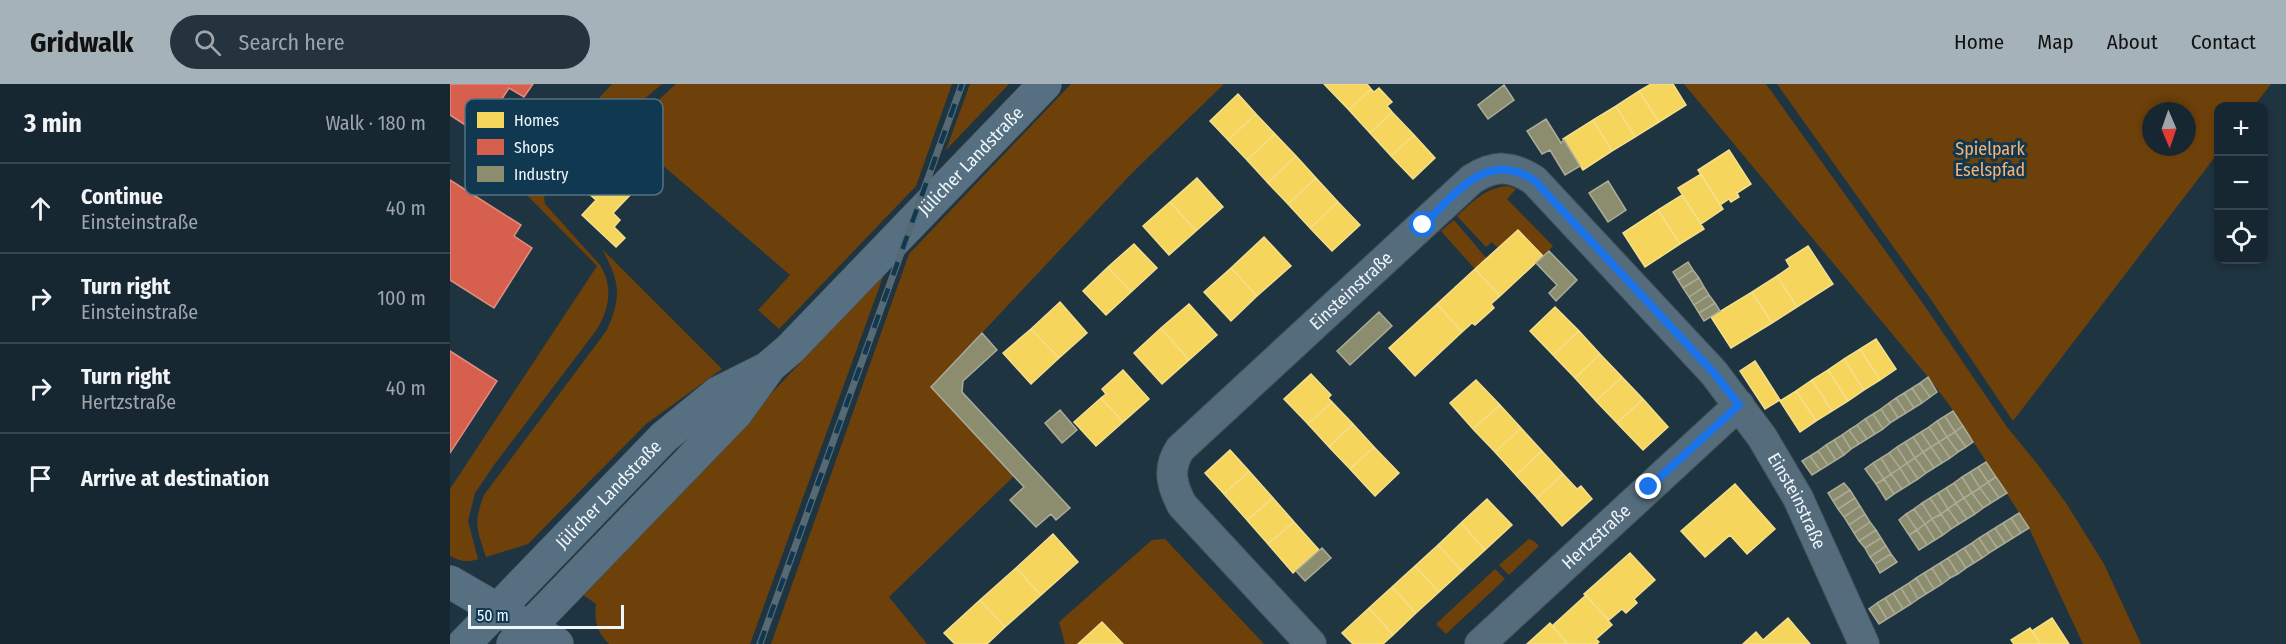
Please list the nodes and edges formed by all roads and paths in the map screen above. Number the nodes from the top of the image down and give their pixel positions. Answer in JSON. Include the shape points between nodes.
{"nodes":[{"id":1,"x":1045,"y":84,"type":"edge"},
{"id":2,"x":770,"y":366,"type":"junction"},
{"id":3,"x":1739,"y":405,"type":"junction"},
{"id":4,"x":450,"y":582,"type":"edge"},
{"id":5,"x":498,"y":609,"type":"junction"},
{"id":6,"x":521,"y":636,"type":"edge"},
{"id":7,"x":468,"y":637,"type":"edge"},
{"id":8,"x":557,"y":644,"type":"edge"},
{"id":9,"x":1311,"y":644,"type":"edge"},
{"id":10,"x":1480,"y":644,"type":"edge"},
{"id":11,"x":1864,"y":644,"type":"edge"}],
"edges":[{"from":1,"to":2,"type":"main road","name":"Jülicher Landstraße"},
{"from":2,"to":5,"type":"main road","name":"Jülicher Landstraße","via":[[718,393],[664,437]]},
{"from":2,"to":6,"type":"main road","name":"Jülicher Landstraße","via":[[736,413]]},
{"from":3,"to":9,"type":"street","name":"Einsteinstraße","via":[[1714,373],[1534,180],[1512,169],[1485,171],[1249,383],[1173,460],[1174,489],[1182,505]]},
{"from":3,"to":10,"type":"street","name":"Hertzstraße"},
{"from":3,"to":11,"type":"street","name":"Einsteinstraße","via":[[1798,498]]},
{"from":4,"to":5,"type":"main road"},
{"from":5,"to":6,"type":"main road"},
{"from":5,"to":7,"type":"main road","name":"Jülicher Landstraße"},
{"from":6,"to":8,"type":"main road"}]}
